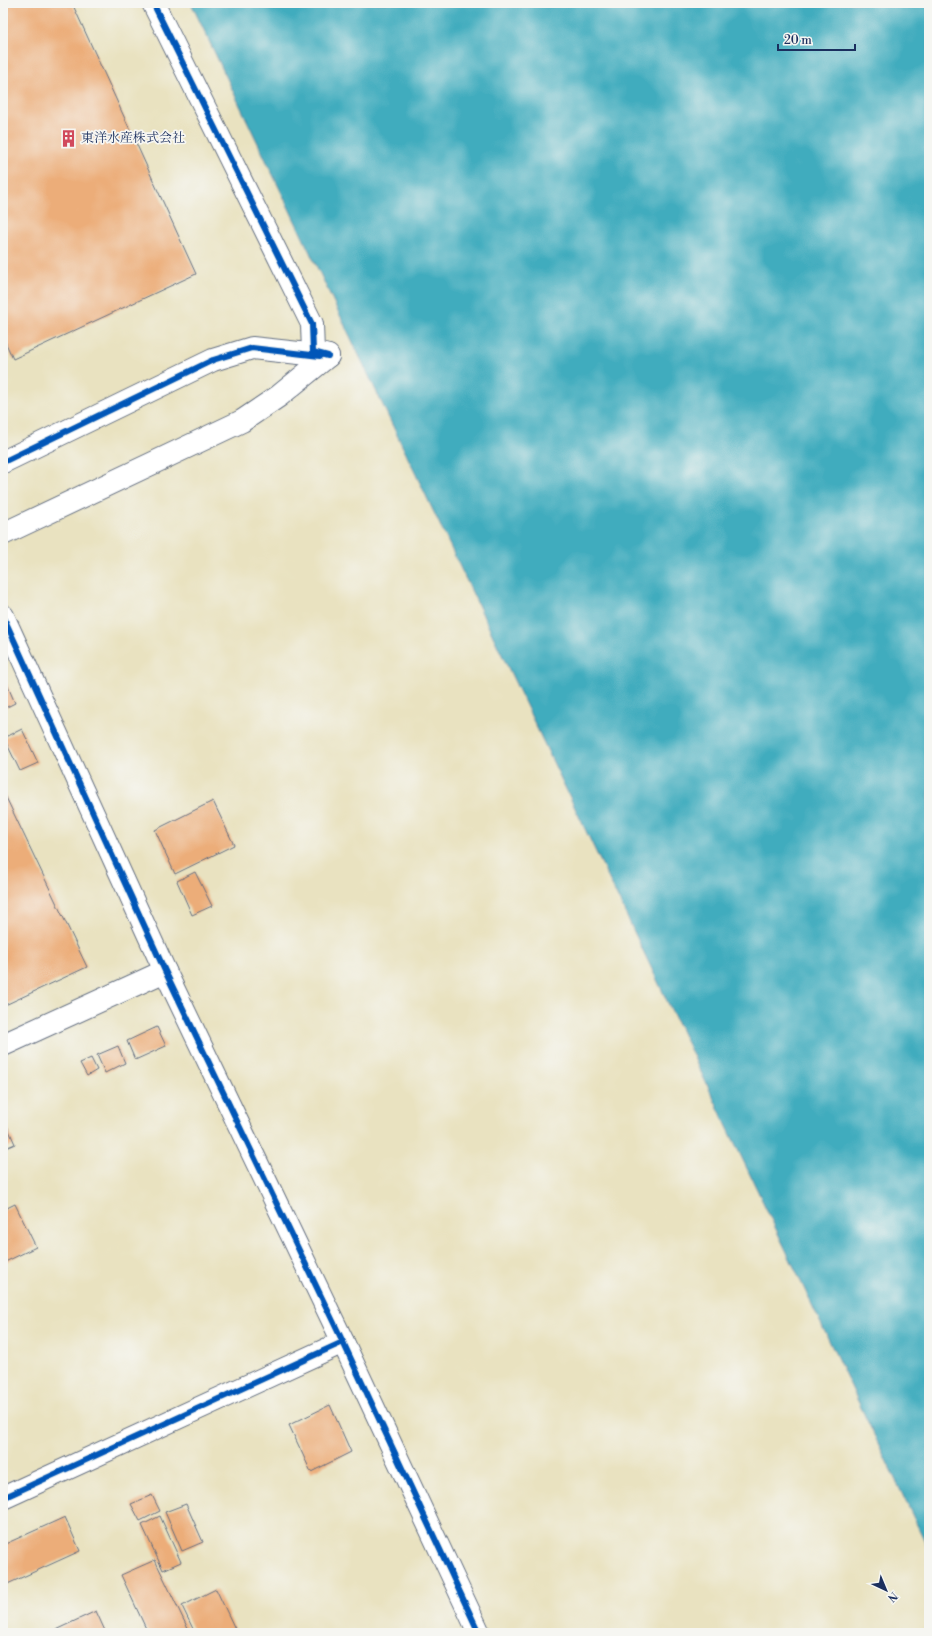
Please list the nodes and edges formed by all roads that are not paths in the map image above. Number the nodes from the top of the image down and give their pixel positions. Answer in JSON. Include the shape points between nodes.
{"nodes":[{"id":1,"x":153,"y":3,"type":"edge"},
{"id":2,"x":328,"y":356,"type":"junction"},
{"id":3,"x":3,"y":462,"type":"edge"},
{"id":4,"x":3,"y":534,"type":"edge"},
{"id":5,"x":3,"y":616,"type":"edge"},
{"id":6,"x":165,"y":971,"type":"junction"},
{"id":7,"x":3,"y":1045,"type":"edge"},
{"id":8,"x":343,"y":1342,"type":"junction"},
{"id":9,"x":3,"y":1498,"type":"edge"},
{"id":10,"x":479,"y":1633,"type":"edge"}],
"edges":[{"from":1,"to":2,"type":"street","via":[[312,324],[313,352]]},
{"from":2,"to":3,"type":"street","via":[[252,348],[213,360]]},
{"from":2,"to":4,"type":"street","via":[[279,396],[242,421]]},
{"from":5,"to":6,"type":"street"},
{"from":6,"to":7,"type":"street"},
{"from":6,"to":8,"type":"street"},
{"from":8,"to":9,"type":"street"},
{"from":8,"to":10,"type":"street"}]}
